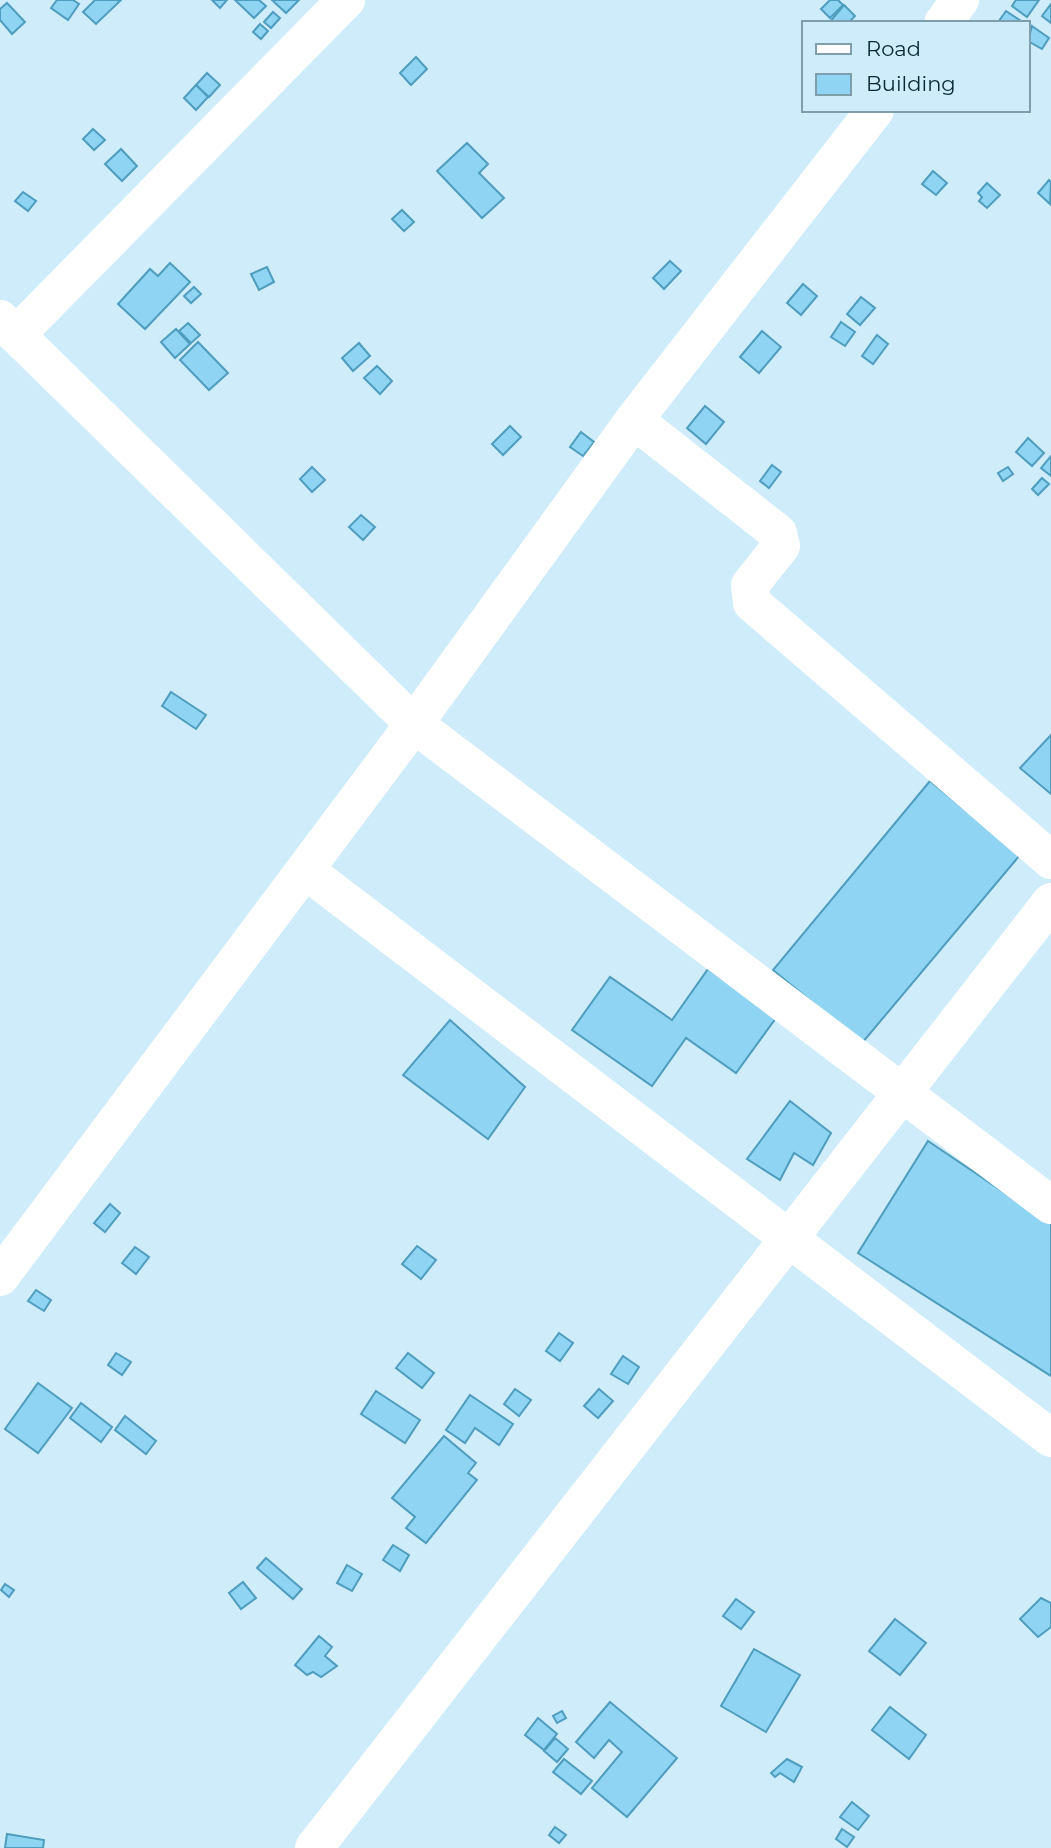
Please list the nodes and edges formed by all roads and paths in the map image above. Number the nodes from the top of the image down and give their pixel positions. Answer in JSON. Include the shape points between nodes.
{"nodes":[{"id":1,"x":346,"y":0,"type":"edge"},
{"id":2,"x":960,"y":0,"type":"edge"},
{"id":3,"x":944,"y":21,"type":"edge"},
{"id":4,"x":873,"y":112,"type":"edge"},
{"id":5,"x":8,"y":327,"type":"edge"},
{"id":6,"x":634,"y":420,"type":"junction"},
{"id":7,"x":415,"y":724,"type":"junction"},
{"id":8,"x":1051,"y":860,"type":"edge"},
{"id":9,"x":305,"y":870,"type":"junction"},
{"id":10,"x":1051,"y":902,"type":"edge"},
{"id":11,"x":904,"y":1093,"type":"junction"},
{"id":12,"x":1051,"y":1205,"type":"edge"},
{"id":13,"x":788,"y":1241,"type":"junction"},
{"id":14,"x":0,"y":1277,"type":"edge"},
{"id":15,"x":1051,"y":1438,"type":"edge"},
{"id":16,"x":314,"y":1848,"type":"edge"}],
"edges":[{"from":1,"to":5,"type":"street"},
{"from":2,"to":3,"type":"street"},
{"from":4,"to":6,"type":"street"},
{"from":5,"to":7,"type":"street"},
{"from":6,"to":7,"type":"street"},
{"from":6,"to":8,"type":"street","via":[[778,533],[781,547],[750,585],[752,603]]},
{"from":7,"to":9,"type":"street"},
{"from":7,"to":11,"type":"street"},
{"from":9,"to":13,"type":"street"},
{"from":9,"to":14,"type":"street"},
{"from":10,"to":11,"type":"street"},
{"from":11,"to":12,"type":"street"},
{"from":11,"to":13,"type":"street"},
{"from":13,"to":15,"type":"street"},
{"from":13,"to":16,"type":"street"}]}
